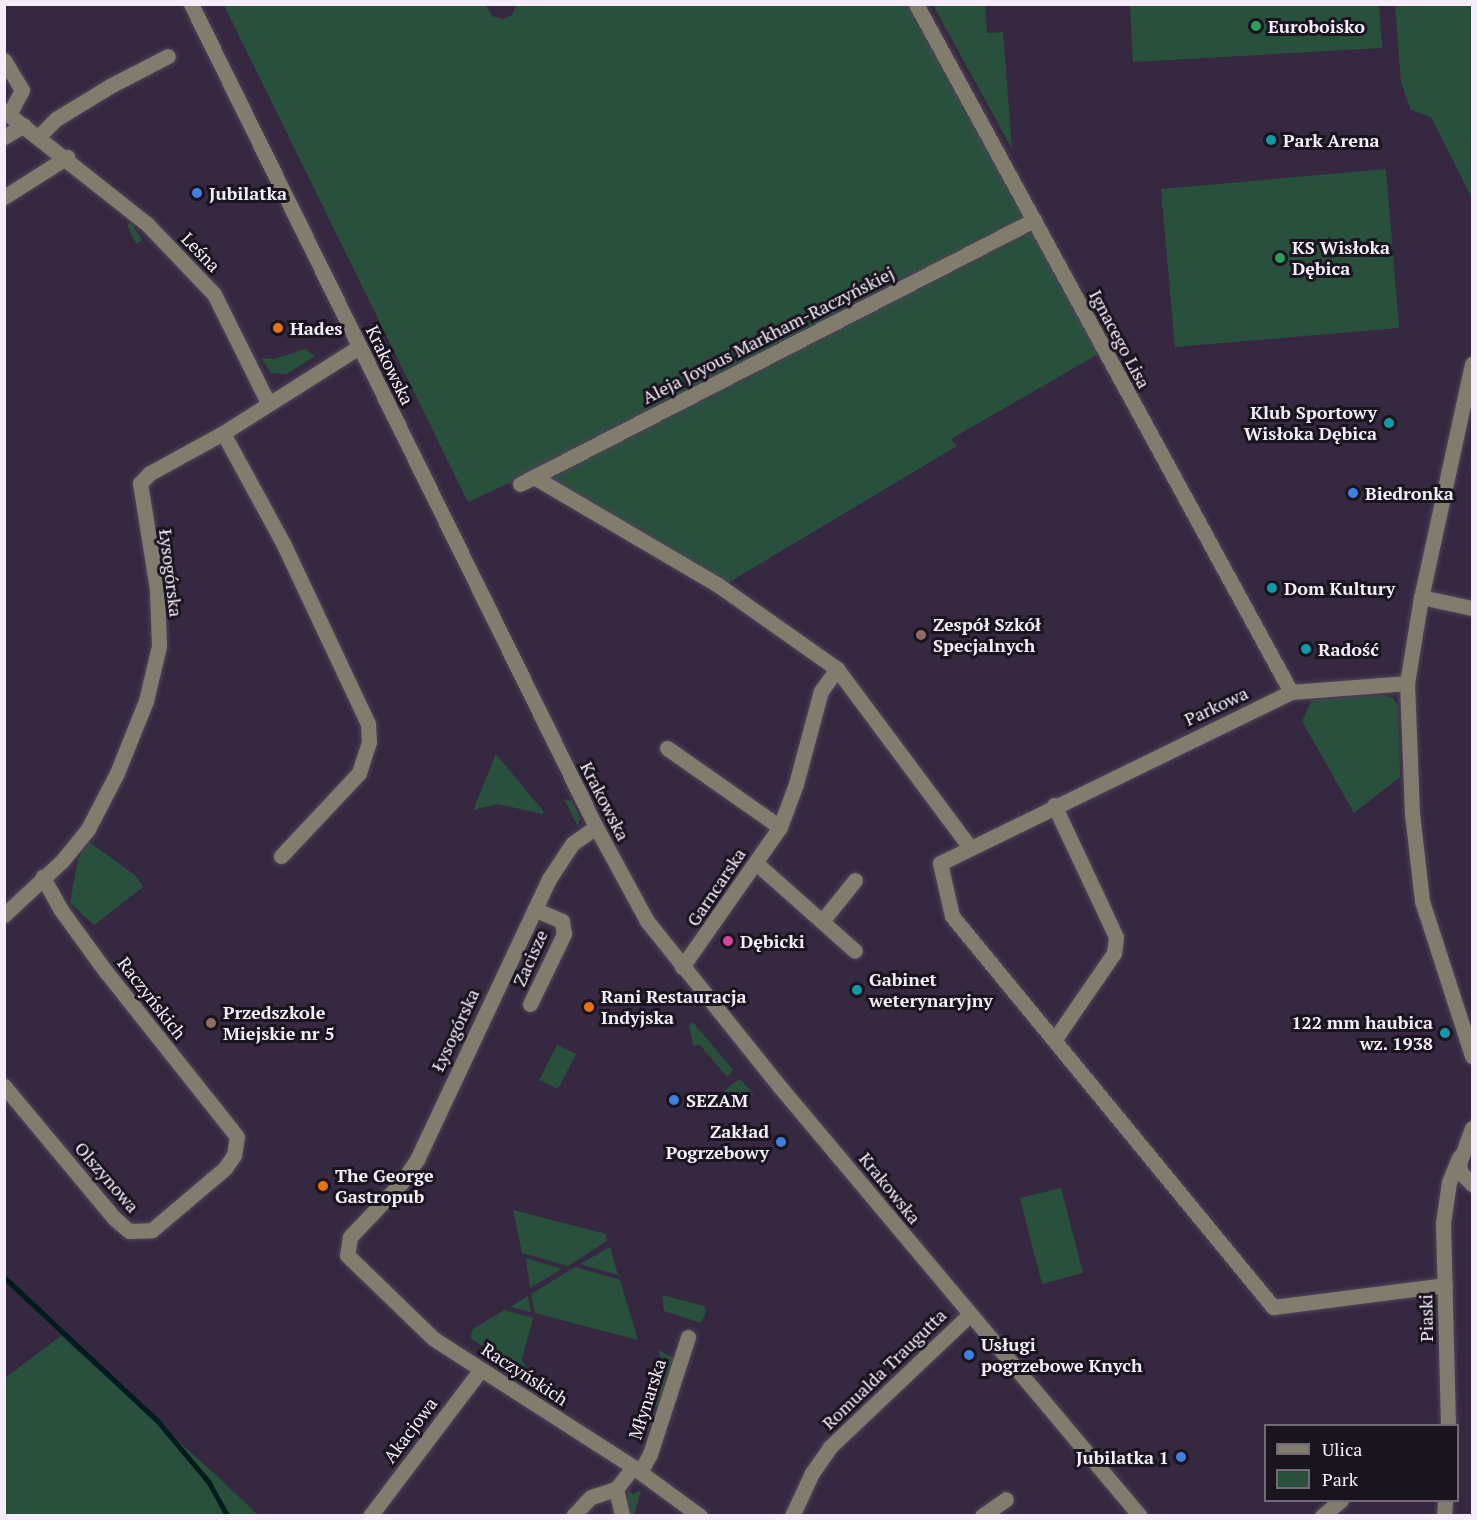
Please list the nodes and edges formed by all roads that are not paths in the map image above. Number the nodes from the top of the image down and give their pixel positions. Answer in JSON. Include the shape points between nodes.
{"nodes":[{"id":1,"x":191,"y":4,"type":"edge"},
{"id":2,"x":916,"y":4,"type":"edge"},
{"id":3,"x":168,"y":56,"type":"dead end"},
{"id":4,"x":4,"y":60,"type":"edge"},
{"id":5,"x":7,"y":112,"type":"edge"},
{"id":6,"x":24,"y":125,"type":"junction"},
{"id":7,"x":39,"y":136,"type":"junction"},
{"id":8,"x":4,"y":137,"type":"edge"},
{"id":9,"x":67,"y":157,"type":"junction"},
{"id":10,"x":4,"y":197,"type":"edge"},
{"id":11,"x":1034,"y":220,"type":"junction"},
{"id":12,"x":359,"y":347,"type":"junction"},
{"id":13,"x":1473,"y":364,"type":"edge"},
{"id":14,"x":268,"y":403,"type":"junction"},
{"id":15,"x":223,"y":433,"type":"junction"},
{"id":16,"x":1421,"y":597,"type":"junction"},
{"id":17,"x":1473,"y":608,"type":"edge"},
{"id":18,"x":837,"y":669,"type":"junction"},
{"id":19,"x":1407,"y":684,"type":"junction"},
{"id":20,"x":1291,"y":692,"type":"junction"},
{"id":21,"x":666,"y":748,"type":"dead end"},
{"id":22,"x":1054,"y":806,"type":"junction"},
{"id":23,"x":596,"y":827,"type":"junction"},
{"id":24,"x":780,"y":827,"type":"junction"},
{"id":25,"x":969,"y":846,"type":"junction"},
{"id":26,"x":281,"y":855,"type":"dead end"},
{"id":27,"x":756,"y":863,"type":"junction"},
{"id":28,"x":43,"y":877,"type":"junction"},
{"id":29,"x":855,"y":880,"type":"dead end"},
{"id":30,"x":534,"y":909,"type":"junction"},
{"id":31,"x":4,"y":915,"type":"edge"},
{"id":32,"x":823,"y":920,"type":"junction"},
{"id":33,"x":855,"y":951,"type":"dead end"},
{"id":34,"x":681,"y":967,"type":"junction"},
{"id":35,"x":530,"y":1004,"type":"dead end"},
{"id":36,"x":1055,"y":1040,"type":"junction"},
{"id":37,"x":1473,"y":1056,"type":"edge"},
{"id":38,"x":4,"y":1086,"type":"edge"},
{"id":39,"x":1472,"y":1128,"type":"edge"},
{"id":40,"x":237,"y":1137,"type":"joint"},
{"id":41,"x":1459,"y":1157,"type":"junction"},
{"id":42,"x":1472,"y":1183,"type":"edge"},
{"id":43,"x":1444,"y":1211,"type":"junction"},
{"id":44,"x":347,"y":1246,"type":"joint"},
{"id":45,"x":1445,"y":1285,"type":"junction"},
{"id":46,"x":969,"y":1314,"type":"junction"},
{"id":47,"x":688,"y":1337,"type":"dead end"},
{"id":48,"x":481,"y":1369,"type":"junction"},
{"id":49,"x":1446,"y":1422,"type":"edge"},
{"id":50,"x":637,"y":1469,"type":"junction"},
{"id":51,"x":616,"y":1488,"type":"junction"},
{"id":52,"x":1006,"y":1499,"type":"dead end"},
{"id":53,"x":1338,"y":1502,"type":"edge"},
{"id":54,"x":370,"y":1515,"type":"edge"},
{"id":55,"x":573,"y":1515,"type":"edge"},
{"id":56,"x":622,"y":1515,"type":"edge"},
{"id":57,"x":700,"y":1515,"type":"edge"},
{"id":58,"x":792,"y":1515,"type":"edge"},
{"id":59,"x":982,"y":1515,"type":"edge"},
{"id":60,"x":1140,"y":1515,"type":"edge"},
{"id":61,"x":1322,"y":1515,"type":"edge"}],
"edges":[{"from":1,"to":12,"type":"street","name":"Krakowska"},
{"from":2,"to":11,"type":"street","name":"Ignacego Lisa"},
{"from":3,"to":7,"type":"street","via":[[56,119]]},
{"from":4,"to":5,"type":"street","via":[[22,90]]},
{"from":5,"to":6,"type":"street","name":"Leśna"},
{"from":6,"to":7,"type":"street","name":"Leśna"},
{"from":6,"to":8,"type":"street"},
{"from":7,"to":9,"type":"street","name":"Leśna"},
{"from":9,"to":10,"type":"street"},
{"from":9,"to":14,"type":"street","name":"Leśna","via":[[147,224],[214,294]]},
{"from":11,"to":18,"type":"street","name":"Aleja Joyous Markham-Raczyńskiej","via":[[527,480],[579,504],[718,585]]},
{"from":11,"to":20,"type":"street","name":"Ignacego Lisa"},
{"from":12,"to":14,"type":"street","name":"Łysogórska"},
{"from":12,"to":23,"type":"street","name":"Krakowska"},
{"from":13,"to":16,"type":"street"},
{"from":14,"to":15,"type":"street","name":"Łysogórska"},
{"from":15,"to":26,"type":"street","via":[[283,543],[368,724],[369,742],[359,773]]},
{"from":15,"to":28,"type":"street","name":"Łysogórska","via":[[150,473],[140,483],[157,589],[159,646],[155,671],[117,773],[88,829]]},
{"from":16,"to":17,"type":"street"},
{"from":16,"to":19,"type":"street"},
{"from":18,"to":24,"type":"street","name":"Garncarska","via":[[821,691]]},
{"from":18,"to":25,"type":"street"},
{"from":19,"to":20,"type":"street","name":"Parkowa"},
{"from":19,"to":37,"type":"street","via":[[1418,876],[1436,948]]},
{"from":20,"to":22,"type":"street","name":"Parkowa"},
{"from":21,"to":24,"type":"street"},
{"from":22,"to":25,"type":"street","name":"Parkowa"},
{"from":22,"to":36,"type":"street","via":[[1116,937],[1114,953]]},
{"from":23,"to":30,"type":"street","name":"Łysogórska","via":[[566,852]]},
{"from":23,"to":34,"type":"street","name":"Krakowska","via":[[647,921]]},
{"from":24,"to":27,"type":"street","name":"Garncarska"},
{"from":25,"to":36,"type":"street","name":"Parkowa","via":[[940,863],[952,915]]},
{"from":27,"to":32,"type":"street"},
{"from":27,"to":34,"type":"street","name":"Garncarska"},
{"from":28,"to":31,"type":"street","name":"Łysogórska"},
{"from":28,"to":40,"type":"street","name":"Raczyńskich","via":[[106,972]]},
{"from":29,"to":32,"type":"street"},
{"from":30,"to":35,"type":"street","name":"Zacisze","via":[[562,921],[564,934]]},
{"from":30,"to":44,"type":"street","name":"Łysogórska","via":[[411,1170],[360,1224]]},
{"from":32,"to":33,"type":"street"},
{"from":34,"to":46,"type":"street","name":"Krakowska"},
{"from":36,"to":45,"type":"street","via":[[1273,1306]]},
{"from":38,"to":40,"type":"street","name":"Olszynowa","via":[[129,1231],[152,1230],[225,1168],[234,1155]]},
{"from":39,"to":41,"type":"street","name":"Piaski"},
{"from":41,"to":42,"type":"street","via":[[1461,1173]]},
{"from":41,"to":43,"type":"street","name":"Piaski"},
{"from":42,"to":43,"type":"street"},
{"from":43,"to":45,"type":"street","name":"Piaski"},
{"from":44,"to":48,"type":"street","name":"Raczyńskich","via":[[353,1262],[434,1339]]},
{"from":45,"to":49,"type":"street","name":"Piaski"},
{"from":46,"to":58,"type":"street","name":"Romualda Traugutta","via":[[830,1447],[812,1473]]},
{"from":46,"to":60,"type":"street","name":"Krakowska"},
{"from":47,"to":50,"type":"street","name":"Młynarska","via":[[650,1454]]},
{"from":48,"to":50,"type":"street","name":"Raczyńskich"},
{"from":48,"to":54,"type":"street","name":"Akacjowa"},
{"from":50,"to":51,"type":"street","name":"Młynarska"},
{"from":50,"to":57,"type":"street","name":"Raczyńskich"},
{"from":51,"to":55,"type":"street","name":"Młynarska","via":[[591,1497]]},
{"from":51,"to":56,"type":"street"},
{"from":52,"to":59,"type":"street"},
{"from":53,"to":61,"type":"street"}]}
